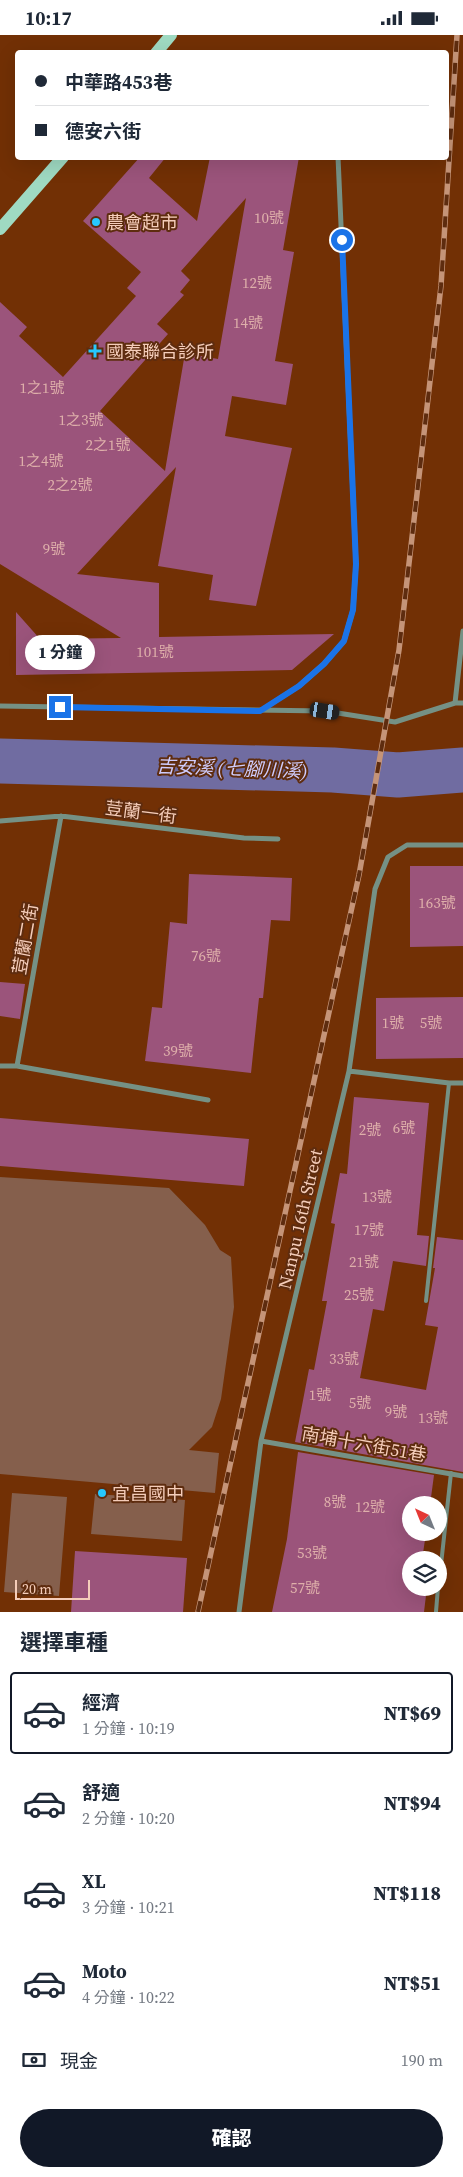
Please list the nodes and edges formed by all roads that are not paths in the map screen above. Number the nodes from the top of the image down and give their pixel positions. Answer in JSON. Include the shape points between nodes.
{"nodes":[{"id":1,"x":172,"y":35,"type":"edge"},
{"id":2,"x":159,"y":50,"type":"edge"},
{"id":3,"x":60,"y":160,"type":"edge"},
{"id":4,"x":338,"y":160,"type":"edge"},
{"id":5,"x":0,"y":229,"type":"edge"},
{"id":6,"x":463,"y":631,"type":"edge"},
{"id":7,"x":456,"y":703,"type":"junction"},
{"id":8,"x":463,"y":703,"type":"edge"},
{"id":9,"x":0,"y":706,"type":"edge"},
{"id":10,"x":260,"y":711,"type":"junction"},
{"id":11,"x":61,"y":816,"type":"junction"},
{"id":12,"x":0,"y":821,"type":"edge"},
{"id":13,"x":278,"y":839,"type":"dead end"},
{"id":14,"x":463,"y":845,"type":"edge"},
{"id":15,"x":0,"y":1065,"type":"edge"},
{"id":16,"x":17,"y":1066,"type":"junction"},
{"id":17,"x":350,"y":1071,"type":"junction"},
{"id":18,"x":449,"y":1083,"type":"junction"},
{"id":19,"x":463,"y":1083,"type":"edge"},
{"id":20,"x":208,"y":1100,"type":"dead end"},
{"id":21,"x":426,"y":1301,"type":"dead end"},
{"id":22,"x":261,"y":1441,"type":"junction"},
{"id":23,"x":451,"y":1473,"type":"junction"},
{"id":24,"x":463,"y":1476,"type":"edge"},
{"id":25,"x":442,"y":1551,"type":"edge"},
{"id":26,"x":437,"y":1596,"type":"edge"},
{"id":27,"x":239,"y":1612,"type":"edge"},
{"id":28,"x":436,"y":1612,"type":"edge"}],
"edges":[{"from":1,"to":2,"type":"main road"},
{"from":3,"to":5,"type":"main road"},
{"from":4,"to":10,"type":"street","via":[[356,564],[353,610],[344,641],[324,664],[299,686]]},
{"from":6,"to":7,"type":"street"},
{"from":7,"to":8,"type":"street"},
{"from":7,"to":10,"type":"street","via":[[395,722],[325,711]]},
{"from":9,"to":10,"type":"street"},
{"from":11,"to":12,"type":"street","name":"荳蘭一街"},
{"from":11,"to":13,"type":"street","name":"荳蘭一街","via":[[244,838]]},
{"from":11,"to":16,"type":"street","name":"荳蘭二街"},
{"from":14,"to":17,"type":"street","name":"Nanpu 16th Street","via":[[407,845],[388,857],[376,889]]},
{"from":15,"to":16,"type":"street"},
{"from":16,"to":20,"type":"street"},
{"from":17,"to":18,"type":"street"},
{"from":17,"to":22,"type":"street","name":"Nanpu 16th Street"},
{"from":18,"to":19,"type":"street"},
{"from":18,"to":21,"type":"lane"},
{"from":22,"to":23,"type":"street","name":"南埔十六街51巷"},
{"from":22,"to":27,"type":"street","name":"Nanpu 16th Street"},
{"from":23,"to":24,"type":"street","name":"南埔十六街51巷"},
{"from":23,"to":25,"type":"lane"},
{"from":26,"to":28,"type":"lane"}]}
